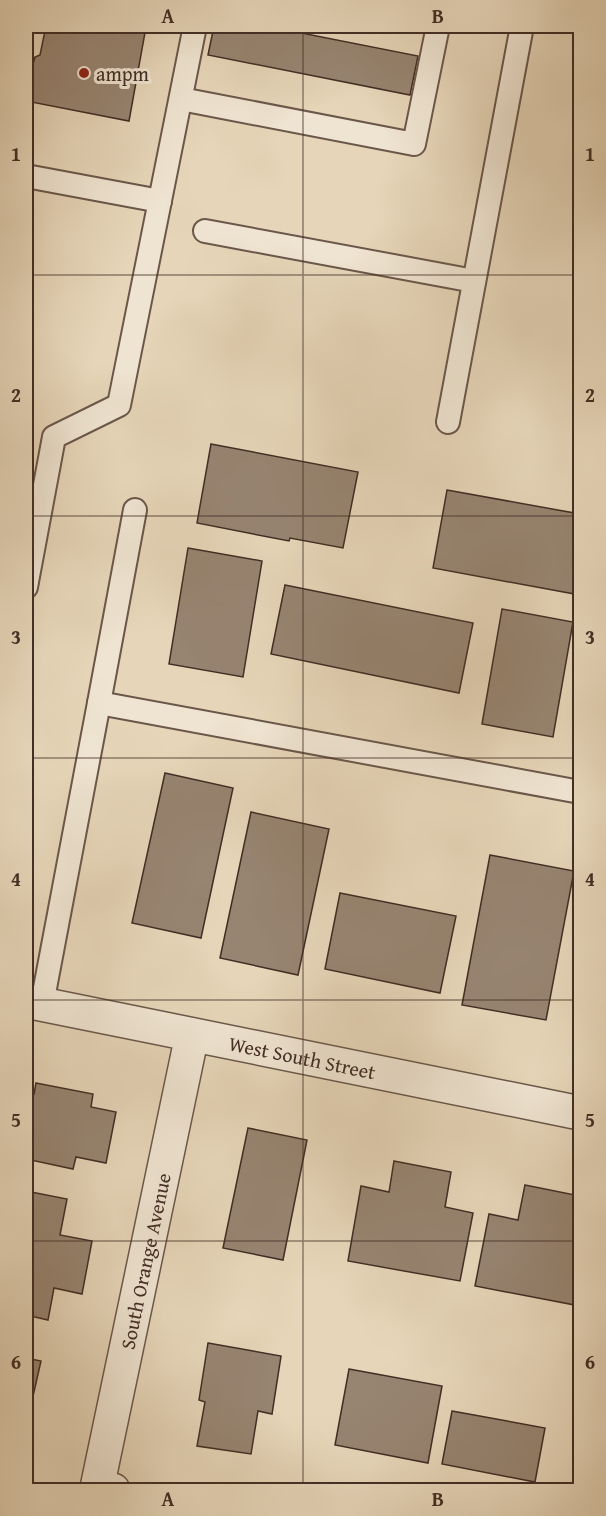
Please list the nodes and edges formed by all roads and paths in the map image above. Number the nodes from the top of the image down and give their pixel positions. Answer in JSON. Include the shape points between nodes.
{"nodes":[{"id":1,"x":195,"y":26,"type":"edge"},
{"id":2,"x":438,"y":26,"type":"edge"},
{"id":3,"x":522,"y":26,"type":"edge"},
{"id":4,"x":180,"y":99,"type":"junction"},
{"id":5,"x":26,"y":176,"type":"edge"},
{"id":6,"x":160,"y":201,"type":"junction"},
{"id":7,"x":206,"y":231,"type":"dead end"},
{"id":8,"x":474,"y":282,"type":"junction"},
{"id":9,"x":448,"y":422,"type":"dead end"},
{"id":10,"x":135,"y":510,"type":"dead end"},
{"id":11,"x":26,"y":587,"type":"edge"},
{"id":12,"x":99,"y":703,"type":"junction"},
{"id":13,"x":580,"y":792,"type":"edge"},
{"id":14,"x":34,"y":1003,"type":"edge"},
{"id":15,"x":192,"y":1035,"type":"junction"},
{"id":16,"x":580,"y":1113,"type":"edge"},
{"id":17,"x":105,"y":1489,"type":"edge"}],
"edges":[{"from":1,"to":4,"type":"lane"},
{"from":2,"to":4,"type":"lane","via":[[414,144]]},
{"from":3,"to":8,"type":"lane"},
{"from":4,"to":6,"type":"lane"},
{"from":5,"to":6,"type":"lane"},
{"from":6,"to":11,"type":"lane","via":[[119,405],[54,437]]},
{"from":7,"to":8,"type":"lane"},
{"from":8,"to":9,"type":"lane"},
{"from":10,"to":12,"type":"lane"},
{"from":12,"to":13,"type":"lane"},
{"from":12,"to":14,"type":"lane"},
{"from":14,"to":15,"type":"street","name":"West South Street"},
{"from":15,"to":16,"type":"street","name":"West South Street"},
{"from":15,"to":17,"type":"street","name":"South Orange Avenue"}]}
